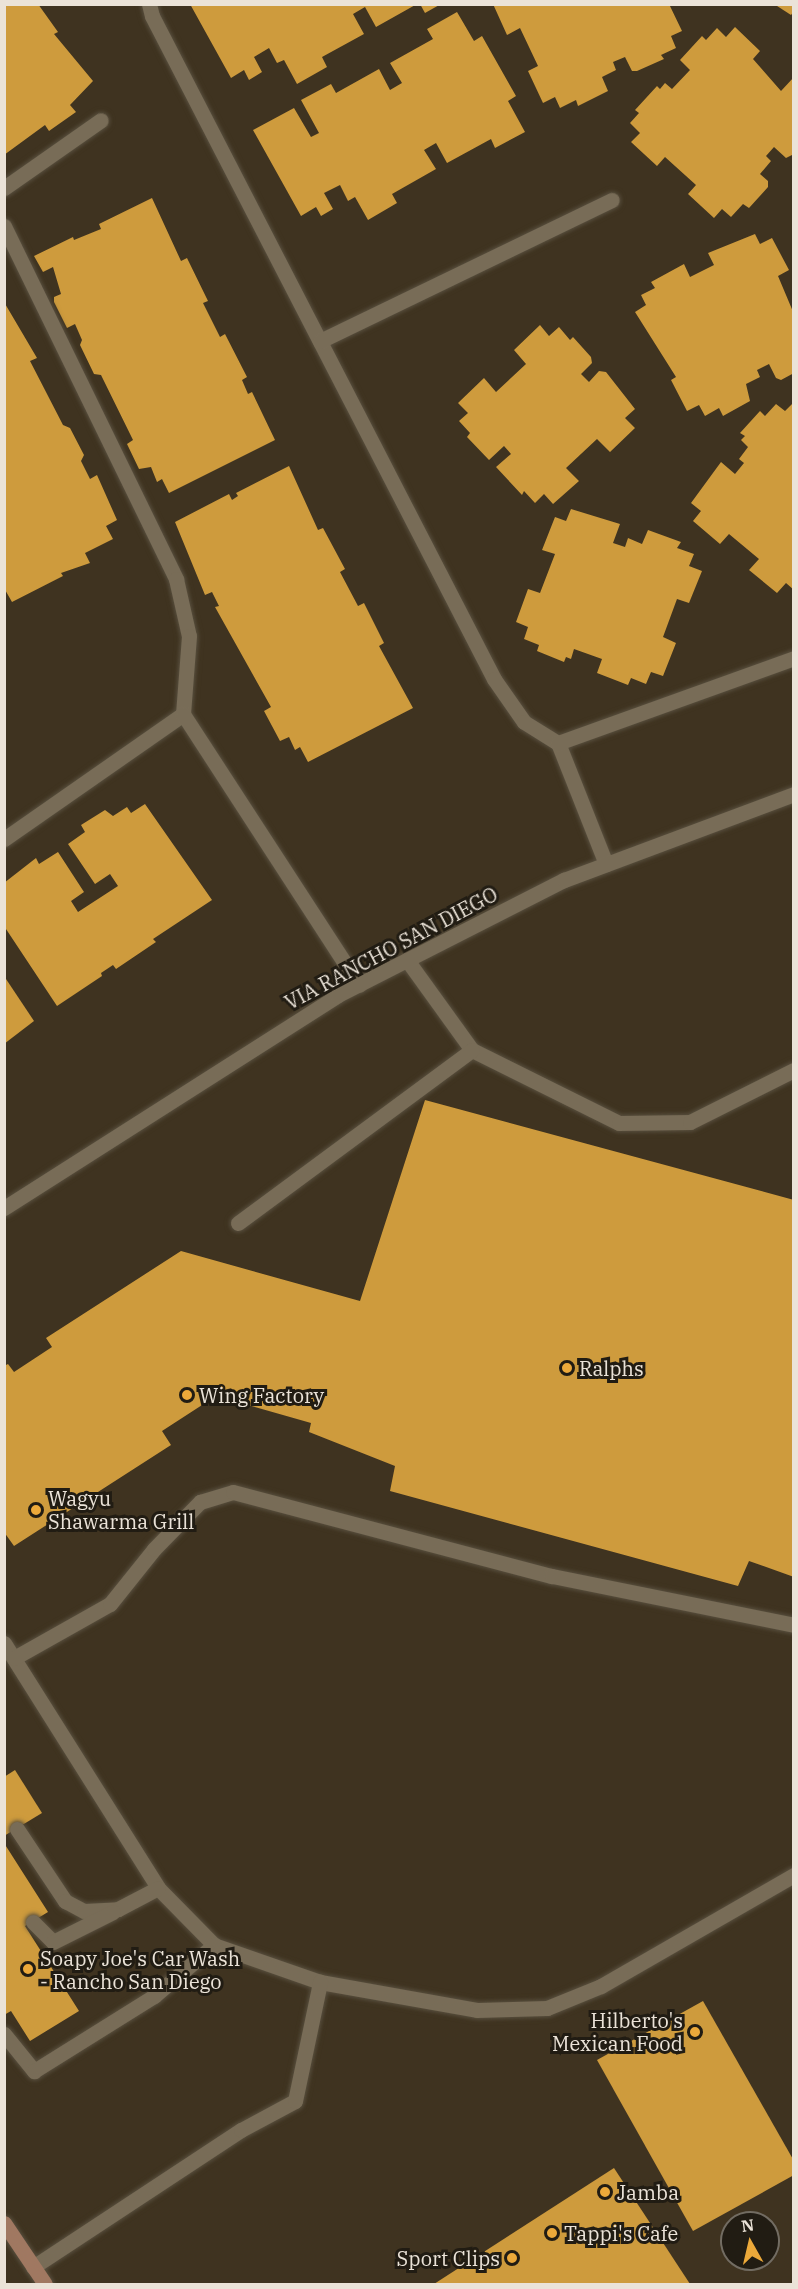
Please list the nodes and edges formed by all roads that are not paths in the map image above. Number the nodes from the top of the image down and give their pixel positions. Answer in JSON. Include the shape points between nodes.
{"nodes":[{"id":1,"x":149,"y":4,"type":"edge"},
{"id":2,"x":101,"y":120,"type":"dead end"},
{"id":3,"x":4,"y":188,"type":"edge"},
{"id":4,"x":612,"y":200,"type":"dead end"},
{"id":5,"x":4,"y":226,"type":"edge"},
{"id":6,"x":320,"y":341,"type":"junction"},
{"id":7,"x":794,"y":657,"type":"edge"},
{"id":8,"x":183,"y":714,"type":"junction"},
{"id":9,"x":558,"y":743,"type":"junction"},
{"id":10,"x":794,"y":794,"type":"edge"},
{"id":11,"x":4,"y":840,"type":"edge"},
{"id":12,"x":606,"y":864,"type":"junction"},
{"id":13,"x":407,"y":960,"type":"junction"},
{"id":14,"x":359,"y":984,"type":"junction"},
{"id":15,"x":472,"y":1050,"type":"junction"},
{"id":16,"x":794,"y":1070,"type":"edge"},
{"id":17,"x":4,"y":1208,"type":"edge"},
{"id":18,"x":238,"y":1222,"type":"dead end"},
{"id":19,"x":794,"y":1625,"type":"edge"},
{"id":20,"x":4,"y":1643,"type":"edge"},
{"id":21,"x":14,"y":1658,"type":"junction"},
{"id":22,"x":17,"y":1829,"type":"dead end"},
{"id":23,"x":794,"y":1875,"type":"edge"},
{"id":24,"x":158,"y":1888,"type":"junction"},
{"id":25,"x":118,"y":1909,"type":"junction"},
{"id":26,"x":33,"y":1922,"type":"dead end"},
{"id":27,"x":214,"y":1945,"type":"junction"},
{"id":28,"x":320,"y":1982,"type":"junction"},
{"id":29,"x":4,"y":2034,"type":"edge"},
{"id":30,"x":4,"y":2223,"type":"edge"},
{"id":31,"x":33,"y":2267,"type":"junction"},
{"id":32,"x":45,"y":2284,"type":"edge"}],
"edges":[{"from":1,"to":6,"type":"street"},
{"from":2,"to":3,"type":"street"},
{"from":4,"to":6,"type":"street"},
{"from":5,"to":8,"type":"street","via":[[176,579],[189,636]]},
{"from":6,"to":9,"type":"street","via":[[494,679],[524,722]]},
{"from":7,"to":9,"type":"street"},
{"from":8,"to":11,"type":"street"},
{"from":8,"to":14,"type":"street"},
{"from":9,"to":12,"type":"street"},
{"from":10,"to":12,"type":"street","name":"VIA RANCHO SAN DIEGO"},
{"from":12,"to":13,"type":"street","name":"VIA RANCHO SAN DIEGO","via":[[564,880]]},
{"from":13,"to":14,"type":"street","name":"VIA RANCHO SAN DIEGO"},
{"from":13,"to":15,"type":"street"},
{"from":14,"to":17,"type":"street","name":"VIA RANCHO SAN DIEGO"},
{"from":15,"to":16,"type":"street","via":[[619,1123],[690,1122]]},
{"from":15,"to":18,"type":"street"},
{"from":19,"to":21,"type":"street","via":[[552,1576],[233,1492],[200,1503],[154,1549],[110,1604]]},
{"from":20,"to":21,"type":"street"},
{"from":21,"to":24,"type":"street"},
{"from":22,"to":25,"type":"street","via":[[65,1901],[84,1911]]},
{"from":23,"to":28,"type":"street","via":[[602,1986],[547,2008],[477,2010]]},
{"from":24,"to":25,"type":"street"},
{"from":24,"to":27,"type":"street"},
{"from":25,"to":26,"type":"street","via":[[53,1942]]},
{"from":27,"to":28,"type":"street"},
{"from":27,"to":29,"type":"street","via":[[154,1996],[34,2071]]},
{"from":28,"to":31,"type":"street","via":[[295,2101],[241,2130]]},
{"from":30,"to":31,"type":"main road"},
{"from":31,"to":32,"type":"main road"}]}
